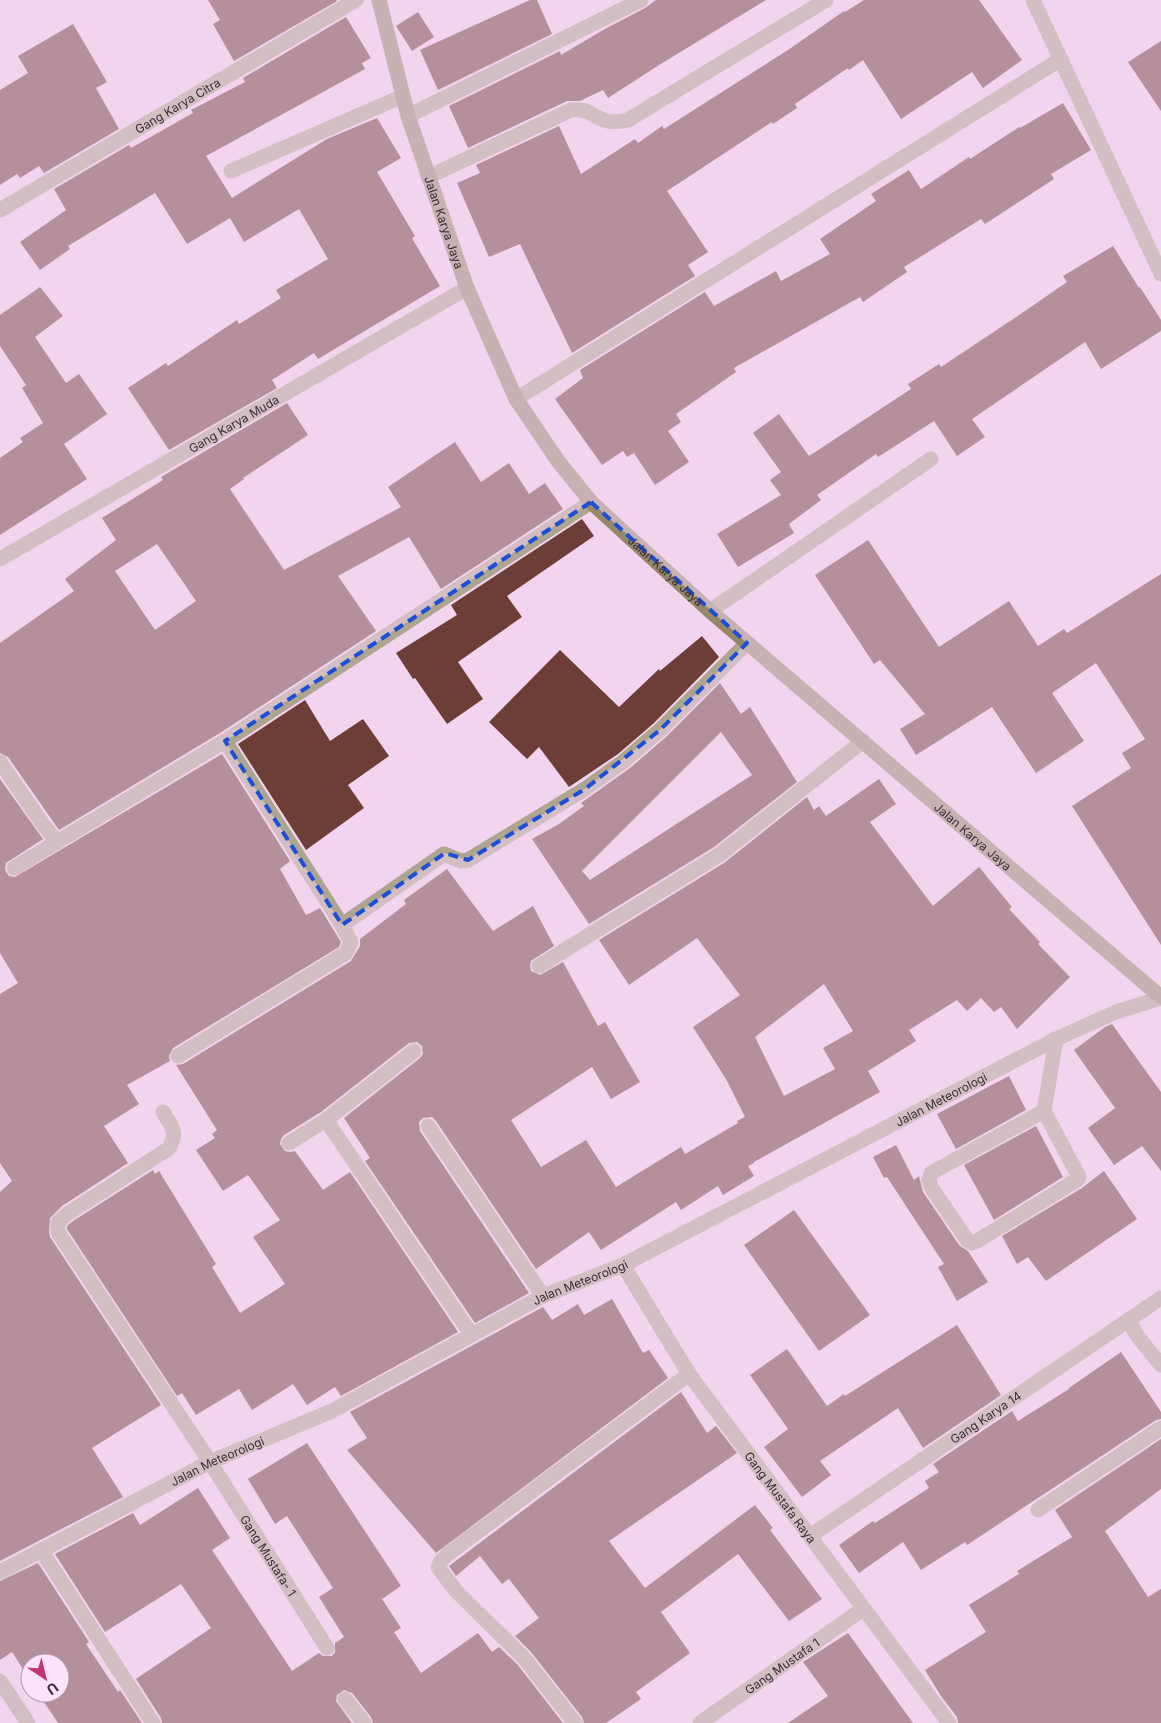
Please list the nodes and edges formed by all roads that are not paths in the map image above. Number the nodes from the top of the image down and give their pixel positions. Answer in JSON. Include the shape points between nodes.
{"nodes":[{"id":1,"x":356,"y":0,"type":"edge"},
{"id":2,"x":379,"y":0,"type":"edge"},
{"id":3,"x":641,"y":0,"type":"edge"},
{"id":4,"x":826,"y":0,"type":"edge"},
{"id":5,"x":1033,"y":0,"type":"edge"},
{"id":6,"x":1061,"y":59,"type":"junction"},
{"id":7,"x":403,"y":96,"type":"junction"},
{"id":8,"x":408,"y":116,"type":"junction"},
{"id":9,"x":231,"y":171,"type":"dead end"},
{"id":10,"x":428,"y":177,"type":"junction"},
{"id":11,"x":0,"y":210,"type":"edge"},
{"id":12,"x":1161,"y":274,"type":"edge"},
{"id":13,"x":467,"y":288,"type":"junction"},
{"id":14,"x":516,"y":400,"type":"junction"},
{"id":15,"x":931,"y":459,"type":"dead end"},
{"id":16,"x":591,"y":502,"type":"junction"},
{"id":17,"x":0,"y":559,"type":"edge"},
{"id":18,"x":710,"y":611,"type":"junction"},
{"id":19,"x":747,"y":643,"type":"junction"},
{"id":20,"x":225,"y":741,"type":"junction"},
{"id":21,"x":863,"y":741,"type":"junction"},
{"id":22,"x":0,"y":762,"type":"edge"},
{"id":23,"x":57,"y":842,"type":"junction"},
{"id":24,"x":14,"y":868,"type":"dead end"},
{"id":25,"x":342,"y":925,"type":"junction"},
{"id":26,"x":539,"y":966,"type":"dead end"},
{"id":27,"x":1161,"y":998,"type":"edge"},
{"id":28,"x":1056,"y":1038,"type":"junction"},
{"id":29,"x":414,"y":1051,"type":"dead end"},
{"id":30,"x":178,"y":1056,"type":"dead end"},
{"id":31,"x":1044,"y":1111,"type":"junction"},
{"id":32,"x":163,"y":1112,"type":"dead end"},
{"id":33,"x":326,"y":1120,"type":"junction"},
{"id":34,"x":428,"y":1126,"type":"dead end"},
{"id":35,"x":289,"y":1143,"type":"dead end"},
{"id":36,"x":622,"y":1265,"type":"junction"},
{"id":37,"x":543,"y":1296,"type":"junction"},
{"id":38,"x":1161,"y":1298,"type":"edge"},
{"id":39,"x":1128,"y":1320,"type":"junction"},
{"id":40,"x":471,"y":1334,"type":"junction"},
{"id":41,"x":1161,"y":1365,"type":"edge"},
{"id":42,"x":689,"y":1374,"type":"junction"},
{"id":43,"x":1161,"y":1428,"type":"edge"},
{"id":44,"x":210,"y":1462,"type":"junction"},
{"id":45,"x":1038,"y":1510,"type":"dead end"},
{"id":46,"x":810,"y":1536,"type":"junction"},
{"id":47,"x":41,"y":1550,"type":"junction"},
{"id":48,"x":0,"y":1572,"type":"edge"},
{"id":49,"x":863,"y":1609,"type":"junction"},
{"id":50,"x":327,"y":1648,"type":"dead end"},
{"id":51,"x":0,"y":1681,"type":"edge"},
{"id":52,"x":345,"y":1699,"type":"dead end"},
{"id":53,"x":28,"y":1723,"type":"edge"},
{"id":54,"x":153,"y":1723,"type":"edge"},
{"id":55,"x":364,"y":1723,"type":"edge"},
{"id":56,"x":575,"y":1723,"type":"edge"},
{"id":57,"x":700,"y":1723,"type":"edge"},
{"id":58,"x":949,"y":1723,"type":"edge"}],
"edges":[{"from":1,"to":11,"type":"street","name":"Gang Karya Citra"},
{"from":2,"to":7,"type":"main road","name":"Jalan Karya Jaya"},
{"from":3,"to":8,"type":"street"},
{"from":4,"to":10,"type":"street","via":[[628,120],[604,121],[581,109],[571,110]]},
{"from":5,"to":6,"type":"street"},
{"from":6,"to":12,"type":"street"},
{"from":6,"to":14,"type":"street"},
{"from":7,"to":8,"type":"main road","name":"Jalan Karya Jaya"},
{"from":7,"to":9,"type":"street"},
{"from":8,"to":10,"type":"main road","name":"Jalan Karya Jaya"},
{"from":10,"to":13,"type":"main road","name":"Jalan Karya Jaya"},
{"from":13,"to":14,"type":"main road","name":"Jalan Karya Jaya"},
{"from":13,"to":17,"type":"street","name":"Gang Karya Muda"},
{"from":14,"to":16,"type":"main road","name":"Jalan Karya Jaya"},
{"from":15,"to":18,"type":"street"},
{"from":16,"to":18,"type":"main road","name":"Jalan Karya Jaya"},
{"from":16,"to":20,"type":"street"},
{"from":18,"to":19,"type":"main road","name":"Jalan Karya Jaya"},
{"from":19,"to":21,"type":"main road","name":"Jalan Karya Jaya"},
{"from":19,"to":25,"type":"street","via":[[660,730],[585,789],[468,860],[460,861],[444,854]]},
{"from":20,"to":23,"type":"street"},
{"from":20,"to":25,"type":"street"},
{"from":21,"to":26,"type":"street","via":[[720,855]]},
{"from":21,"to":27,"type":"main road","name":"Jalan Karya Jaya"},
{"from":22,"to":23,"type":"street"},
{"from":23,"to":24,"type":"street"},
{"from":25,"to":30,"type":"street","via":[[351,942],[346,953]]},
{"from":27,"to":28,"type":"street","name":"Jalan Meteorologi","via":[[1116,1012]]},
{"from":28,"to":31,"type":"street"},
{"from":28,"to":36,"type":"street","name":"Jalan Meteorologi"},
{"from":29,"to":33,"type":"street"},
{"from":31,"to":31,"type":"street","via":[[1078,1174],[1077,1180],[972,1243],[931,1187],[931,1173]]},
{"from":32,"to":44,"type":"street","name":"Gang Mustafa- 1","via":[[174,1131],[168,1150],[68,1214],[58,1222],[58,1232]]},
{"from":33,"to":35,"type":"street"},
{"from":33,"to":40,"type":"street"},
{"from":34,"to":37,"type":"street"},
{"from":36,"to":37,"type":"street","name":"Jalan Meteorologi"},
{"from":36,"to":42,"type":"street","name":"Gang Mustafa Raya"},
{"from":37,"to":40,"type":"street","name":"Jalan Meteorologi"},
{"from":38,"to":39,"type":"street","name":"Gang Karya 14"},
{"from":39,"to":41,"type":"street"},
{"from":39,"to":46,"type":"street","name":"Gang Karya 14"},
{"from":40,"to":44,"type":"street","name":"Jalan Meteorologi","via":[[332,1411]]},
{"from":42,"to":46,"type":"street","name":"Gang Mustafa Raya"},
{"from":42,"to":56,"type":"street","via":[[448,1554],[438,1567],[456,1591],[524,1658]]},
{"from":43,"to":45,"type":"street"},
{"from":44,"to":47,"type":"street","name":"Jalan Meteorologi"},
{"from":44,"to":50,"type":"street","name":"Gang Mustafa- 1"},
{"from":46,"to":49,"type":"street","name":"Gang Mustafa Raya"},
{"from":47,"to":48,"type":"street","name":"Jalan Meteorologi"},
{"from":47,"to":54,"type":"street"},
{"from":49,"to":57,"type":"street","name":"Gang Mustafa 1"},
{"from":49,"to":58,"type":"street","name":"Gang Mustafa Raya"},
{"from":51,"to":53,"type":"street"},
{"from":52,"to":55,"type":"street"}]}
